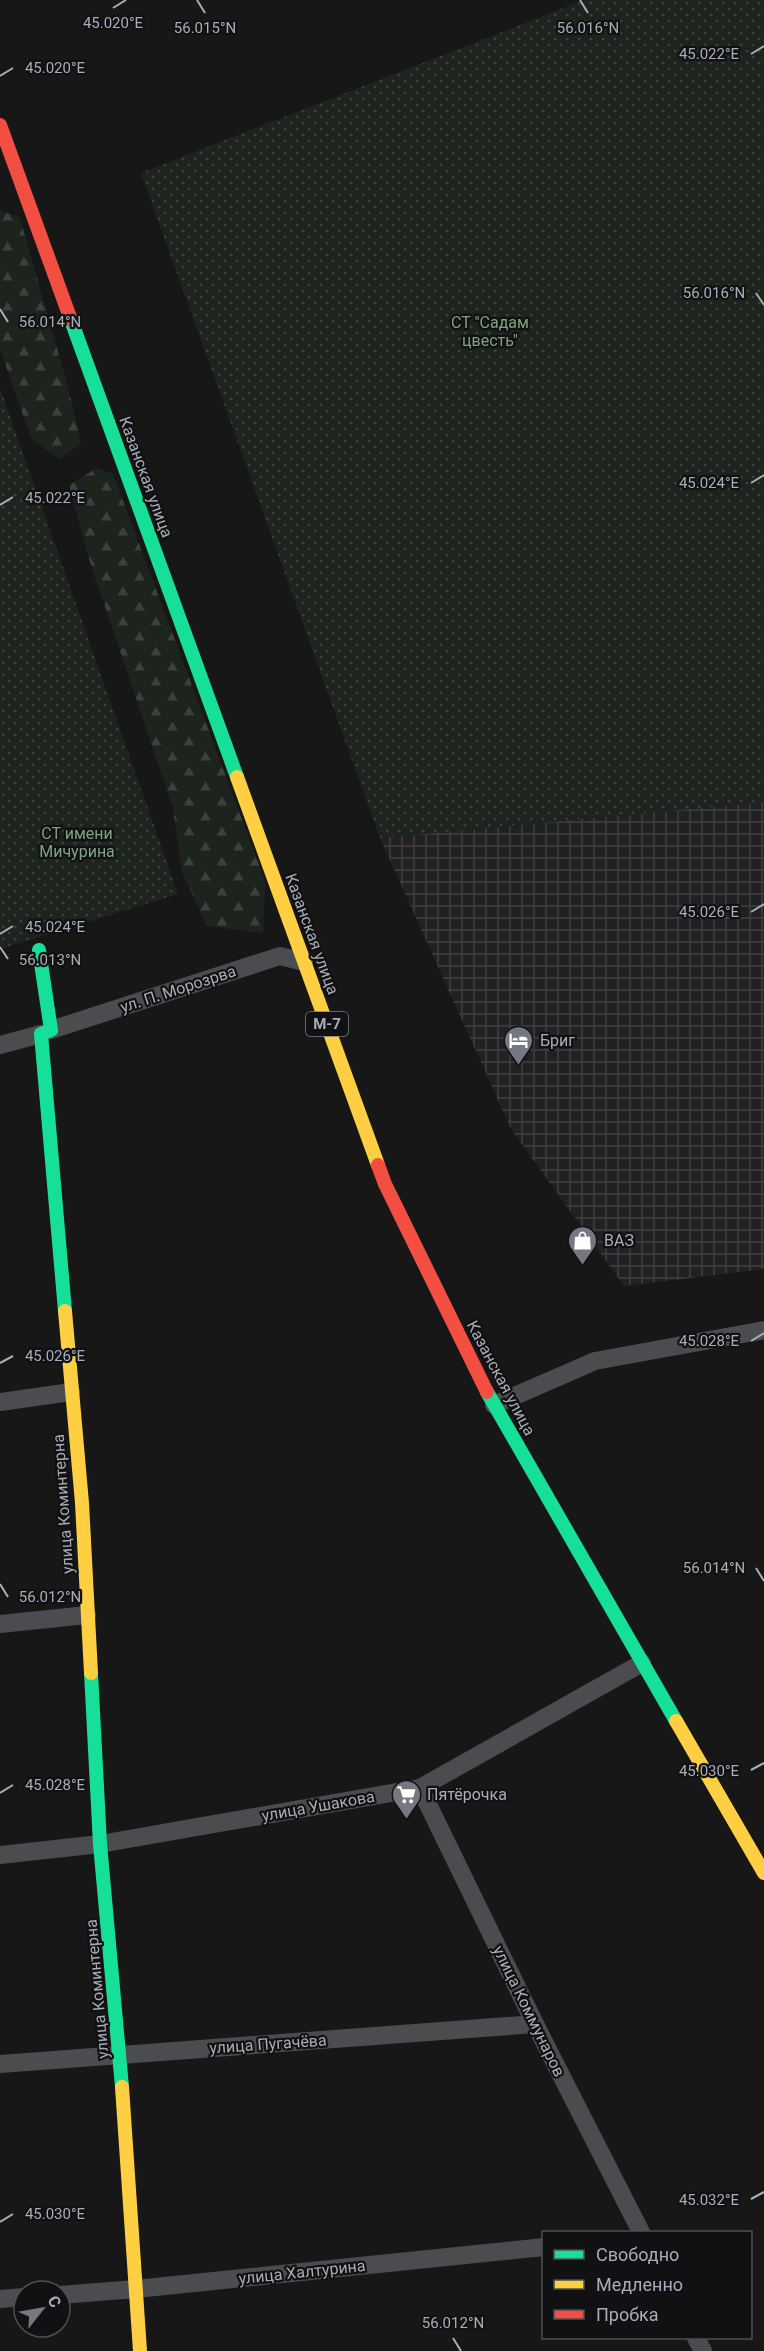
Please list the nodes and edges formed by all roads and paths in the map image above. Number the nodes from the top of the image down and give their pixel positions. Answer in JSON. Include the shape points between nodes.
{"nodes":[{"id":1,"x":0,"y":125,"type":"edge"},
{"id":2,"x":39,"y":950,"type":"dead end"},
{"id":3,"x":304,"y":962,"type":"junction"},
{"id":4,"x":46,"y":1032,"type":"junction"},
{"id":5,"x":0,"y":1045,"type":"edge"},
{"id":6,"x":764,"y":1330,"type":"edge"},
{"id":7,"x":71,"y":1392,"type":"junction"},
{"id":8,"x":0,"y":1402,"type":"edge"},
{"id":9,"x":494,"y":1405,"type":"junction"},
{"id":10,"x":87,"y":1615,"type":"junction"},
{"id":11,"x":0,"y":1624,"type":"edge"},
{"id":12,"x":642,"y":1662,"type":"junction"},
{"id":13,"x":420,"y":1788,"type":"junction"},
{"id":14,"x":100,"y":1844,"type":"junction"},
{"id":15,"x":0,"y":1855,"type":"edge"},
{"id":16,"x":764,"y":1873,"type":"edge"},
{"id":17,"x":535,"y":2024,"type":"junction"},
{"id":18,"x":120,"y":2055,"type":"junction"},
{"id":19,"x":0,"y":2064,"type":"edge"},
{"id":20,"x":640,"y":2231,"type":"edge"},
{"id":21,"x":542,"y":2247,"type":"edge"},
{"id":22,"x":136,"y":2289,"type":"junction"},
{"id":23,"x":72,"y":2294,"type":"edge"},
{"id":24,"x":140,"y":2351,"type":"edge"}],
"edges":[{"from":1,"to":3,"type":"main road","name":"Казанская улица","number":"М-7"},
{"from":2,"to":4,"type":"main road","name":"улица Коминтерна"},
{"from":3,"to":4,"type":"street","name":"ул. П. Морозрва","via":[[280,956]]},
{"from":3,"to":9,"type":"main road","name":"Казанская улица","number":"М-7","via":[[385,1184]]},
{"from":4,"to":5,"type":"street","name":"ул. П. Морозрва"},
{"from":4,"to":7,"type":"main road","name":"улица Коминтерна"},
{"from":6,"to":9,"type":"street","via":[[595,1361]]},
{"from":7,"to":8,"type":"street"},
{"from":7,"to":10,"type":"main road","name":"улица Коминтерна","via":[[82,1503]]},
{"from":9,"to":12,"type":"main road","name":"Казанская улица","number":"М-7"},
{"from":10,"to":11,"type":"street"},
{"from":10,"to":14,"type":"main road","name":"улица Коминтерна"},
{"from":12,"to":13,"type":"street","name":"улица Ушакова"},
{"from":12,"to":16,"type":"main road","name":"Казанская улица","number":"М-7"},
{"from":13,"to":14,"type":"street","name":"улица Ушакова"},
{"from":13,"to":17,"type":"street","name":"улица Коммунаров"},
{"from":14,"to":15,"type":"street","name":"улица Ушакова"},
{"from":14,"to":18,"type":"main road","name":"улица Коминтерна"},
{"from":17,"to":18,"type":"street","name":"улица Пугачёва"},
{"from":17,"to":20,"type":"street","name":"улица Коммунаров"},
{"from":18,"to":19,"type":"street","name":"улица Пугачёва"},
{"from":18,"to":22,"type":"main road","name":"улица Коминтерна"},
{"from":21,"to":22,"type":"street","name":"улица Халтурина"},
{"from":22,"to":23,"type":"street","name":"улица Халтурина"},
{"from":22,"to":24,"type":"main road","name":"улица Коминтерна"}]}
